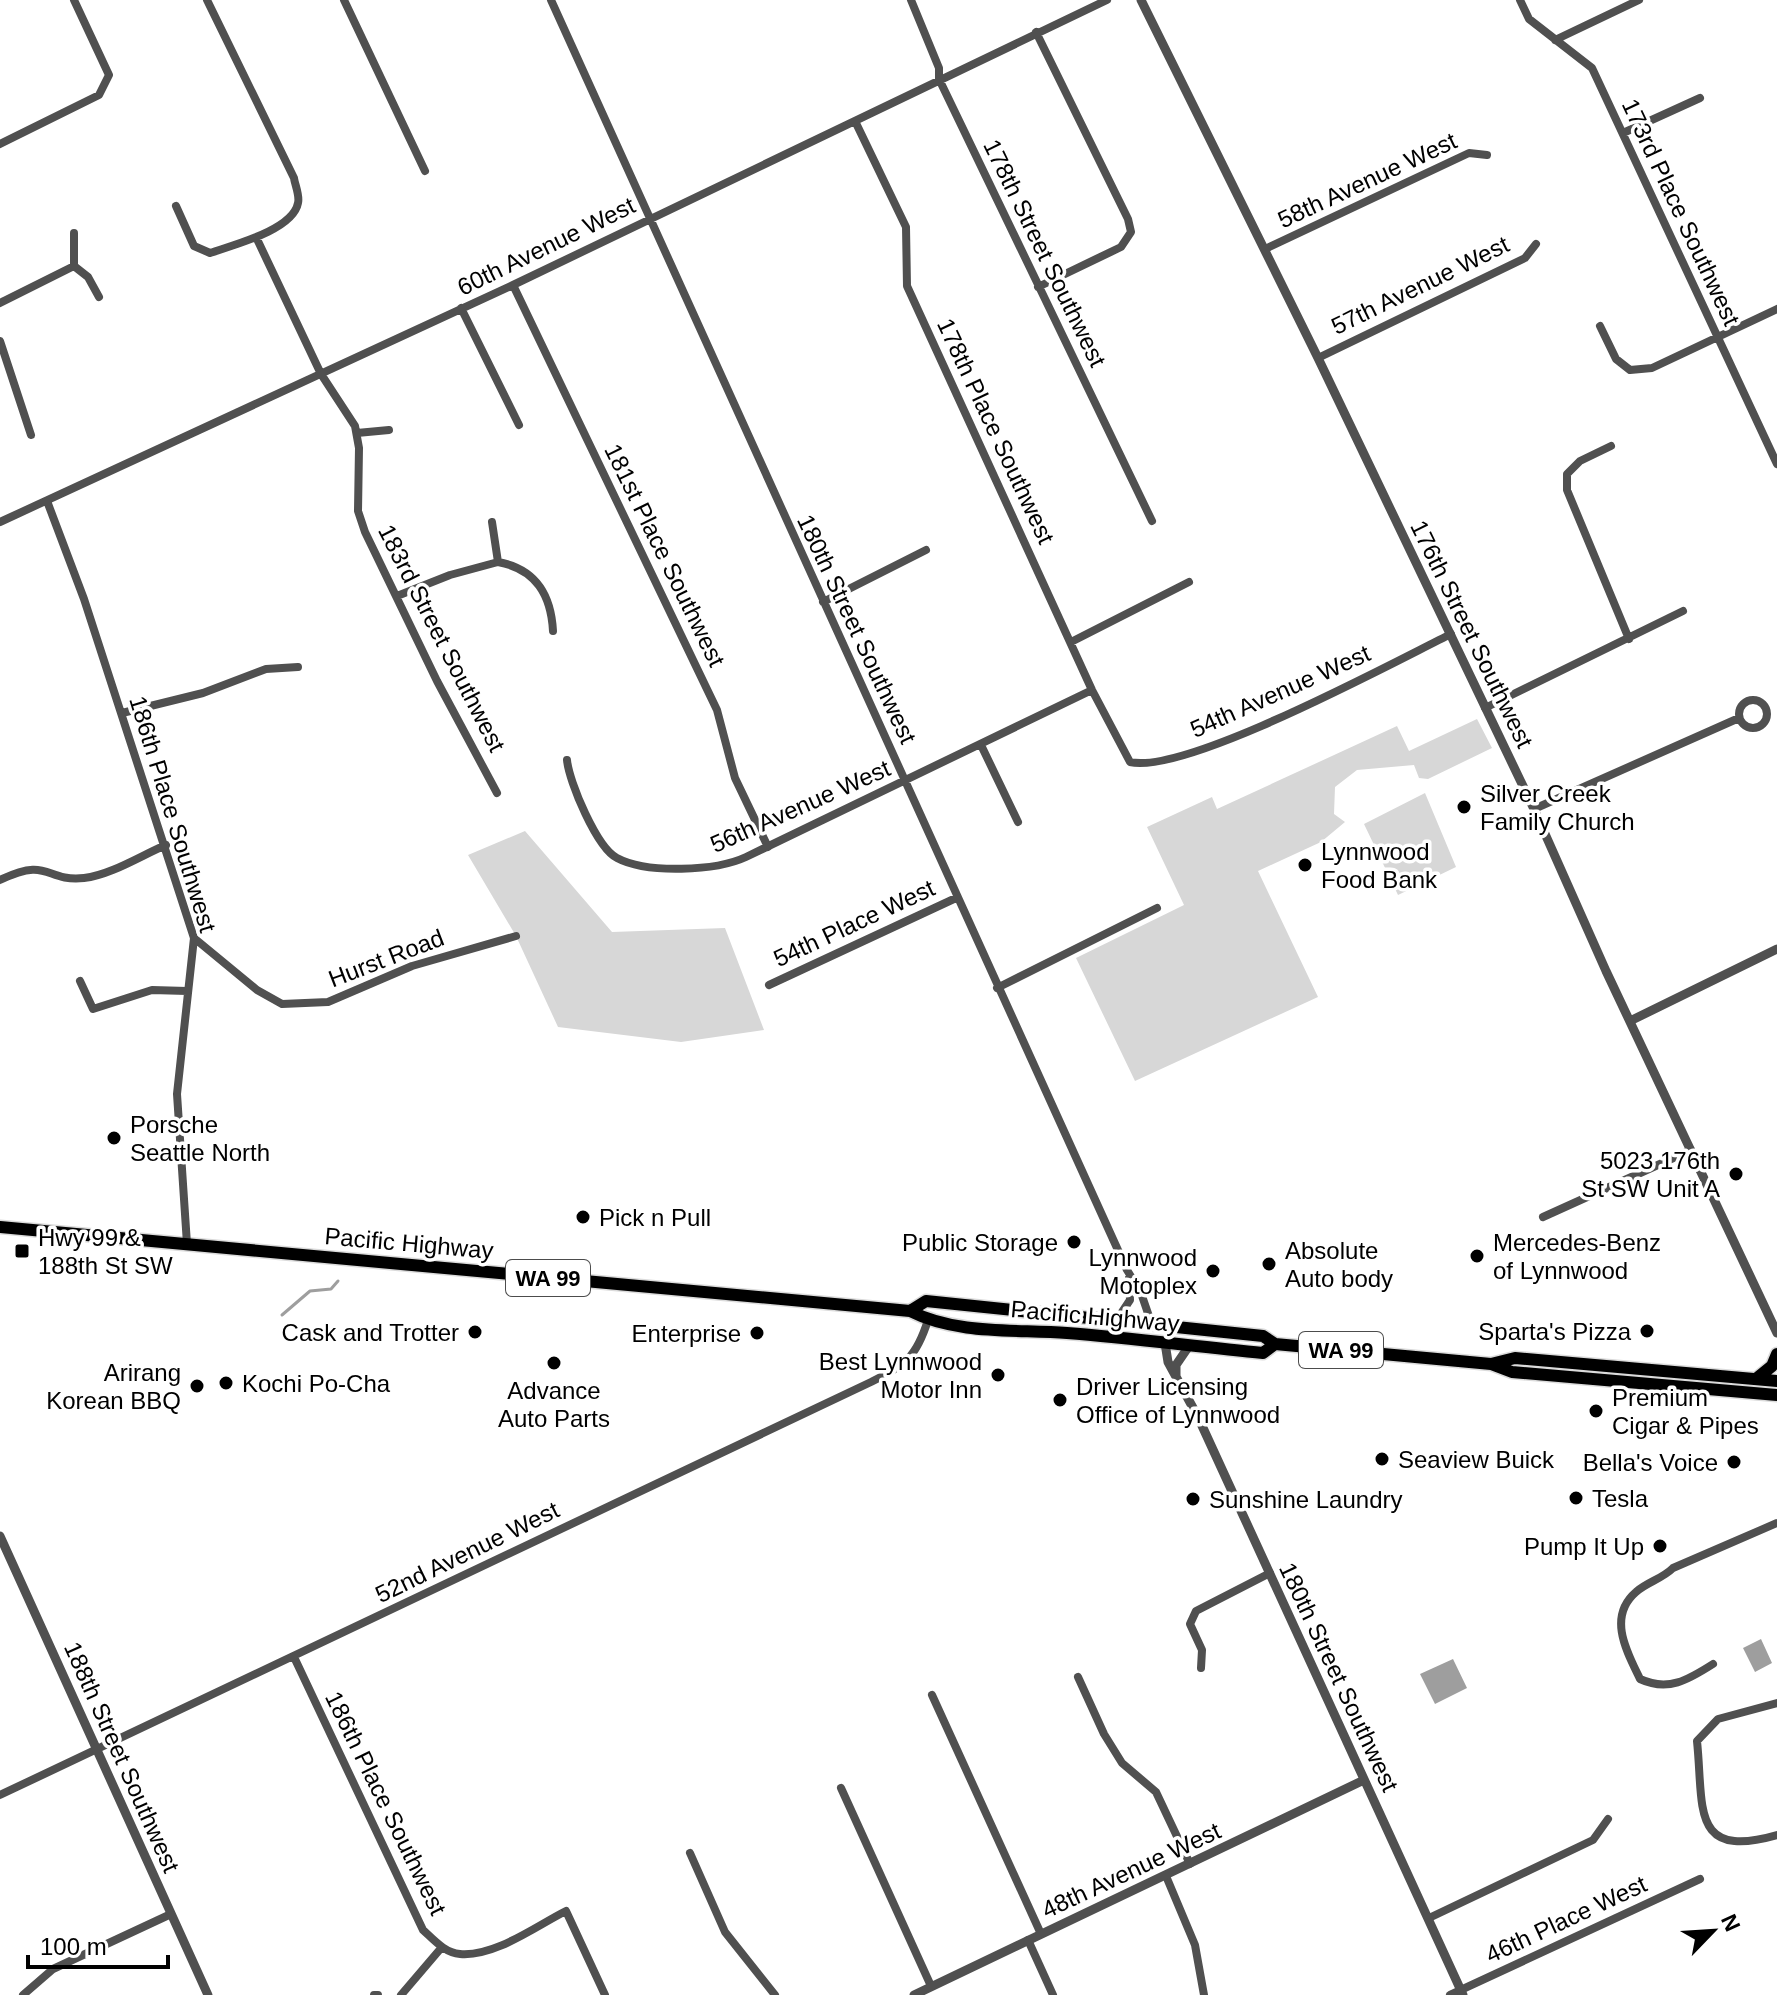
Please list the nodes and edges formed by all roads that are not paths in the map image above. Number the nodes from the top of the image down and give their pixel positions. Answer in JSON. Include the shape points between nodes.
{"nodes":[{"id":1,"x":74,"y":0,"type":"edge"},
{"id":2,"x":207,"y":0,"type":"edge"},
{"id":3,"x":344,"y":0,"type":"edge"},
{"id":4,"x":551,"y":0,"type":"edge"},
{"id":5,"x":911,"y":0,"type":"edge"},
{"id":6,"x":1107,"y":0,"type":"edge"},
{"id":7,"x":1141,"y":0,"type":"edge"},
{"id":8,"x":1520,"y":0,"type":"edge"},
{"id":9,"x":1639,"y":0,"type":"edge"},
{"id":10,"x":1036,"y":32,"type":"junction"},
{"id":11,"x":1555,"y":40,"type":"junction"},
{"id":12,"x":939,"y":79,"type":"junction"},
{"id":13,"x":1700,"y":98,"type":"dead end"},
{"id":14,"x":855,"y":121,"type":"junction"},
{"id":15,"x":1623,"y":133,"type":"junction"},
{"id":16,"x":0,"y":144,"type":"edge"},
{"id":17,"x":1487,"y":155,"type":"dead end"},
{"id":18,"x":425,"y":171,"type":"dead end"},
{"id":19,"x":176,"y":206,"type":"dead end"},
{"id":20,"x":648,"y":219,"type":"junction"},
{"id":21,"x":74,"y":233,"type":"dead end"},
{"id":22,"x":256,"y":237,"type":"junction"},
{"id":23,"x":1536,"y":244,"type":"dead end"},
{"id":24,"x":1265,"y":249,"type":"junction"},
{"id":25,"x":74,"y":266,"type":"junction"},
{"id":26,"x":513,"y":285,"type":"junction"},
{"id":27,"x":1038,"y":287,"type":"junction"},
{"id":28,"x":99,"y":297,"type":"dead end"},
{"id":29,"x":0,"y":303,"type":"edge"},
{"id":30,"x":461,"y":308,"type":"junction"},
{"id":31,"x":1777,"y":309,"type":"edge"},
{"id":32,"x":1600,"y":326,"type":"dead end"},
{"id":33,"x":1717,"y":337,"type":"junction"},
{"id":34,"x":0,"y":341,"type":"edge"},
{"id":35,"x":1318,"y":358,"type":"junction"},
{"id":36,"x":321,"y":374,"type":"junction"},
{"id":37,"x":519,"y":425,"type":"dead end"},
{"id":38,"x":389,"y":430,"type":"dead end"},
{"id":39,"x":357,"y":433,"type":"junction"},
{"id":40,"x":31,"y":435,"type":"dead end"},
{"id":41,"x":1611,"y":446,"type":"dead end"},
{"id":42,"x":1777,"y":464,"type":"edge"},
{"id":43,"x":47,"y":501,"type":"junction"},
{"id":44,"x":1152,"y":521,"type":"dead end"},
{"id":45,"x":0,"y":522,"type":"edge"},
{"id":46,"x":492,"y":522,"type":"dead end"},
{"id":47,"x":926,"y":550,"type":"dead end"},
{"id":48,"x":498,"y":562,"type":"junction"},
{"id":49,"x":1189,"y":582,"type":"dead end"},
{"id":50,"x":397,"y":596,"type":"junction"},
{"id":51,"x":823,"y":602,"type":"junction"},
{"id":52,"x":1683,"y":611,"type":"dead end"},
{"id":53,"x":553,"y":631,"type":"dead end"},
{"id":54,"x":1451,"y":634,"type":"junction"},
{"id":55,"x":1629,"y":639,"type":"junction"},
{"id":56,"x":1071,"y":642,"type":"junction"},
{"id":57,"x":298,"y":667,"type":"dead end"},
{"id":58,"x":1092,"y":690,"type":"junction"},
{"id":59,"x":1485,"y":708,"type":"junction"},
{"id":60,"x":122,"y":713,"type":"junction"},
{"id":61,"x":1739,"y":718,"type":"dead end"},
{"id":62,"x":981,"y":745,"type":"junction"},
{"id":63,"x":1124,"y":754,"type":"joint"},
{"id":64,"x":567,"y":760,"type":"dead end"},
{"id":65,"x":905,"y":781,"type":"junction"},
{"id":66,"x":497,"y":793,"type":"dead end"},
{"id":67,"x":1534,"y":809,"type":"junction"},
{"id":68,"x":1018,"y":822,"type":"dead end"},
{"id":69,"x":166,"y":845,"type":"junction"},
{"id":70,"x":768,"y":847,"type":"junction"},
{"id":71,"x":0,"y":880,"type":"edge"},
{"id":72,"x":956,"y":898,"type":"junction"},
{"id":73,"x":1157,"y":908,"type":"dead end"},
{"id":74,"x":516,"y":936,"type":"dead end"},
{"id":75,"x":194,"y":938,"type":"junction"},
{"id":76,"x":1777,"y":949,"type":"edge"},
{"id":77,"x":80,"y":981,"type":"dead end"},
{"id":78,"x":769,"y":985,"type":"dead end"},
{"id":79,"x":997,"y":988,"type":"junction"},
{"id":80,"x":187,"y":991,"type":"junction"},
{"id":81,"x":1630,"y":1021,"type":"junction"},
{"id":82,"x":1691,"y":1150,"type":"junction"},
{"id":83,"x":1543,"y":1217,"type":"dead end"},
{"id":84,"x":0,"y":1227,"type":"edge"},
{"id":85,"x":187,"y":1244,"type":"junction"},
{"id":86,"x":1129,"y":1273,"type":"junction"},
{"id":87,"x":961,"y":1305,"type":"junction"},
{"id":88,"x":910,"y":1311,"type":"junction"},
{"id":89,"x":928,"y":1320,"type":"junction"},
{"id":90,"x":1116,"y":1321,"type":"junction"},
{"id":91,"x":1152,"y":1325,"type":"junction"},
{"id":92,"x":1210,"y":1330,"type":"junction"},
{"id":93,"x":1076,"y":1333,"type":"junction"},
{"id":94,"x":1777,"y":1333,"type":"edge"},
{"id":95,"x":1165,"y":1343,"type":"junction"},
{"id":96,"x":1275,"y":1344,"type":"junction"},
{"id":97,"x":1189,"y":1346,"type":"junction"},
{"id":98,"x":1777,"y":1354,"type":"edge"},
{"id":99,"x":1491,"y":1364,"type":"junction"},
{"id":100,"x":1599,"y":1366,"type":"junction"},
{"id":101,"x":1536,"y":1375,"type":"junction"},
{"id":102,"x":1176,"y":1376,"type":"junction"},
{"id":103,"x":1756,"y":1379,"type":"junction"},
{"id":104,"x":1777,"y":1381,"type":"edge"},
{"id":105,"x":1777,"y":1395,"type":"edge"},
{"id":106,"x":1777,"y":1523,"type":"edge"},
{"id":107,"x":0,"y":1536,"type":"edge"},
{"id":108,"x":1270,"y":1573,"type":"junction"},
{"id":109,"x":294,"y":1657,"type":"junction"},
{"id":110,"x":1713,"y":1664,"type":"dead end"},
{"id":111,"x":1201,"y":1668,"type":"dead end"},
{"id":112,"x":1078,"y":1677,"type":"dead end"},
{"id":113,"x":932,"y":1695,"type":"dead end"},
{"id":114,"x":1777,"y":1703,"type":"edge"},
{"id":115,"x":96,"y":1749,"type":"junction"},
{"id":116,"x":1364,"y":1780,"type":"junction"},
{"id":117,"x":841,"y":1788,"type":"dead end"},
{"id":118,"x":0,"y":1795,"type":"edge"},
{"id":119,"x":1608,"y":1819,"type":"dead end"},
{"id":120,"x":1777,"y":1835,"type":"edge"},
{"id":121,"x":690,"y":1853,"type":"dead end"},
{"id":122,"x":1190,"y":1864,"type":"junction"},
{"id":123,"x":1166,"y":1876,"type":"junction"},
{"id":124,"x":1700,"y":1879,"type":"dead end"},
{"id":125,"x":171,"y":1914,"type":"junction"},
{"id":126,"x":1429,"y":1918,"type":"junction"},
{"id":127,"x":1041,"y":1934,"type":"junction"},
{"id":128,"x":1028,"y":1940,"type":"junction"},
{"id":129,"x":442,"y":1947,"type":"junction"},
{"id":130,"x":931,"y":1986,"type":"junction"},
{"id":131,"x":1462,"y":1992,"type":"edge"},
{"id":132,"x":23,"y":1995,"type":"edge"},
{"id":133,"x":208,"y":1995,"type":"edge"},
{"id":134,"x":401,"y":1995,"type":"edge"},
{"id":135,"x":605,"y":1995,"type":"edge"},
{"id":136,"x":775,"y":1995,"type":"edge"},
{"id":137,"x":914,"y":1995,"type":"edge"},
{"id":138,"x":1053,"y":1995,"type":"edge"},
{"id":139,"x":1204,"y":1995,"type":"edge"},
{"id":140,"x":1450,"y":1995,"type":"edge"}],
"edges":[{"from":1,"to":16,"type":"street","via":[[109,75],[99,95]]},
{"from":2,"to":22,"type":"street","via":[[294,178],[299,202],[290,219]]},
{"from":3,"to":18,"type":"street"},
{"from":4,"to":20,"type":"street","name":"180th Street Southwest"},
{"from":5,"to":12,"type":"street","name":"178th Street Southwest"},
{"from":6,"to":10,"type":"street","name":"60th Avenue West"},
{"from":7,"to":24,"type":"street","name":"176th Street Southwest"},
{"from":8,"to":11,"type":"street","name":"173rd Place Southwest","via":[[1529,19]]},
{"from":9,"to":11,"type":"street"},
{"from":10,"to":12,"type":"street","name":"60th Avenue West"},
{"from":10,"to":27,"type":"street","via":[[1128,219],[1129,237],[1121,247]]},
{"from":11,"to":15,"type":"street","name":"173rd Place Southwest","via":[[1592,68]]},
{"from":12,"to":14,"type":"street","name":"60th Avenue West"},
{"from":12,"to":27,"type":"street","name":"178th Street Southwest"},
{"from":13,"to":15,"type":"street"},
{"from":14,"to":20,"type":"street","name":"60th Avenue West"},
{"from":14,"to":56,"type":"street","name":"178th Place Southwest","via":[[906,227],[907,286]]},
{"from":15,"to":33,"type":"street","name":"173rd Place Southwest"},
{"from":17,"to":24,"type":"street","name":"58th Avenue West","via":[[1469,153]]},
{"from":19,"to":22,"type":"street","via":[[194,246],[210,253]]},
{"from":20,"to":26,"type":"street","name":"60th Avenue West"},
{"from":20,"to":51,"type":"street","name":"180th Street Southwest"},
{"from":21,"to":25,"type":"street"},
{"from":22,"to":36,"type":"street","name":"183rd Street Southwest"},
{"from":23,"to":35,"type":"street","name":"57th Avenue West","via":[[1525,258]]},
{"from":24,"to":35,"type":"street","name":"176th Street Southwest"},
{"from":25,"to":28,"type":"street"},
{"from":25,"to":29,"type":"street"},
{"from":26,"to":30,"type":"street","name":"60th Avenue West"},
{"from":26,"to":70,"type":"street","name":"181st Place Southwest","via":[[717,710],[735,778]]},
{"from":27,"to":44,"type":"street","name":"178th Street Southwest"},
{"from":30,"to":36,"type":"street","name":"60th Avenue West"},
{"from":30,"to":37,"type":"street"},
{"from":31,"to":33,"type":"street"},
{"from":32,"to":33,"type":"street","via":[[1616,359],[1630,370],[1652,368]]},
{"from":33,"to":42,"type":"street","name":"173rd Place Southwest"},
{"from":34,"to":40,"type":"street"},
{"from":35,"to":54,"type":"street","name":"176th Street Southwest"},
{"from":36,"to":39,"type":"street","name":"183rd Street Southwest"},
{"from":36,"to":43,"type":"street","name":"60th Avenue West"},
{"from":38,"to":39,"type":"street"},
{"from":39,"to":50,"type":"street","name":"183rd Street Southwest","via":[[360,519]]},
{"from":41,"to":55,"type":"street","via":[[1580,461],[1567,474],[1567,490]]},
{"from":43,"to":45,"type":"street","name":"60th Avenue West"},
{"from":43,"to":60,"type":"street","name":"186th Place Southwest"},
{"from":46,"to":48,"type":"street"},
{"from":47,"to":51,"type":"street"},
{"from":48,"to":50,"type":"street"},
{"from":48,"to":53,"type":"street","via":[[535,579],[551,608]]},
{"from":49,"to":56,"type":"street"},
{"from":50,"to":66,"type":"street","name":"183rd Street Southwest"},
{"from":51,"to":65,"type":"street","name":"180th Street Southwest"},
{"from":52,"to":55,"type":"street"},
{"from":54,"to":59,"type":"street","name":"176th Street Southwest"},
{"from":54,"to":63,"type":"street","name":"54th Avenue West","via":[[1208,748],[1140,764]]},
{"from":55,"to":59,"type":"street"},
{"from":56,"to":58,"type":"street","name":"178th Place Southwest"},
{"from":57,"to":60,"type":"street","via":[[266,669],[203,693]]},
{"from":58,"to":62,"type":"street","name":"56th Avenue West"},
{"from":58,"to":63,"type":"street","name":"178th Place Southwest"},
{"from":59,"to":67,"type":"street","name":"176th Street Southwest"},
{"from":60,"to":69,"type":"street","name":"186th Place Southwest"},
{"from":61,"to":67,"type":"street"},
{"from":62,"to":65,"type":"street","name":"56th Avenue West"},
{"from":62,"to":68,"type":"street"},
{"from":64,"to":70,"type":"street","name":"56th Avenue West","via":[[602,844],[617,858],[704,870]]},
{"from":65,"to":70,"type":"street","name":"56th Avenue West"},
{"from":65,"to":72,"type":"street","name":"180th Street Southwest"},
{"from":67,"to":81,"type":"street","name":"176th Street Southwest"},
{"from":69,"to":71,"type":"street","via":[[89,877],[72,879],[33,868]]},
{"from":69,"to":75,"type":"street","name":"186th Place Southwest"},
{"from":72,"to":78,"type":"street","name":"54th Place West"},
{"from":72,"to":79,"type":"street","name":"180th Street Southwest"},
{"from":73,"to":79,"type":"street"},
{"from":74,"to":75,"type":"street","name":"Hurst Road","via":[[412,966],[328,1002],[282,1004]]},
{"from":75,"to":80,"type":"street","name":"186th Place Southwest"},
{"from":76,"to":81,"type":"street"},
{"from":77,"to":80,"type":"street","via":[[93,1009],[152,990]]},
{"from":79,"to":86,"type":"street","name":"180th Street Southwest"},
{"from":80,"to":85,"type":"street","name":"186th Place Southwest","via":[[177,1094]]},
{"from":81,"to":82,"type":"street","name":"176th Street Southwest"},
{"from":82,"to":83,"type":"street"},
{"from":82,"to":94,"type":"street","name":"176th Street Southwest"},
{"from":84,"to":85,"type":"highway","name":"Pacific Highway","number":"WA 99"},
{"from":85,"to":88,"type":"highway","name":"Pacific Highway","number":"WA 99"},
{"from":86,"to":90,"type":"street","via":[[1130,1300]]},
{"from":86,"to":91,"type":"street","name":"180th Street Southwest"},
{"from":87,"to":88,"type":"highway","name":"Pacific Highway","number":"WA 99","via":[[926,1301]]},
{"from":87,"to":89,"type":"highway"},
{"from":87,"to":90,"type":"highway","name":"Pacific Highway","number":"WA 99"},
{"from":88,"to":89,"type":"highway","name":"Pacific Highway","number":"WA 99"},
{"from":89,"to":93,"type":"highway","name":"Pacific Highway","number":"WA 99"},
{"from":89,"to":109,"type":"street","name":"52nd Avenue West","via":[[919,1349],[902,1366]]},
{"from":90,"to":91,"type":"highway","name":"Pacific Highway","number":"WA 99"},
{"from":91,"to":92,"type":"highway","name":"Pacific Highway","number":"WA 99"},
{"from":91,"to":93,"type":"highway"},
{"from":92,"to":95,"type":"highway","via":[[1171,1336]]},
{"from":92,"to":96,"type":"highway","name":"Pacific Highway","number":"WA 99","via":[[1263,1336]]},
{"from":93,"to":95,"type":"highway","name":"Pacific Highway","number":"WA 99"},
{"from":95,"to":97,"type":"highway","name":"Pacific Highway","number":"WA 99"},
{"from":95,"to":102,"type":"street","name":"180th Street Southwest"},
{"from":96,"to":97,"type":"highway","name":"Pacific Highway","number":"WA 99","via":[[1263,1353]]},
{"from":96,"to":99,"type":"highway","name":"Pacific Highway","number":"WA 99"},
{"from":97,"to":102,"type":"street","via":[[1176,1365]]},
{"from":98,"to":103,"type":"highway","via":[[1774,1364]]},
{"from":99,"to":100,"type":"highway","name":"Pacific Highway","number":"WA 99","via":[[1515,1358]]},
{"from":99,"to":101,"type":"highway","name":"Pacific Highway","number":"WA 99"},
{"from":100,"to":101,"type":"highway","via":[[1548,1369]]},
{"from":100,"to":103,"type":"highway","name":"Pacific Highway","number":"WA 99"},
{"from":101,"to":105,"type":"highway","name":"Pacific Highway","number":"WA 99"},
{"from":102,"to":108,"type":"street","name":"180th Street Southwest"},
{"from":103,"to":104,"type":"highway","name":"Pacific Highway","number":"WA 99"},
{"from":106,"to":110,"type":"street","via":[[1673,1568],[1636,1591],[1623,1608],[1620,1628],[1640,1679],[1669,1686]]},
{"from":107,"to":115,"type":"street","name":"188th Street Southwest"},
{"from":108,"to":111,"type":"street","via":[[1196,1611],[1190,1624],[1202,1650]]},
{"from":108,"to":116,"type":"street","name":"180th Street Southwest"},
{"from":109,"to":115,"type":"street","name":"52nd Avenue West"},
{"from":109,"to":129,"type":"street","name":"186th Place Southwest","via":[[412,1912]]},
{"from":112,"to":122,"type":"street","via":[[1122,1763],[1156,1792]]},
{"from":113,"to":127,"type":"street"},
{"from":114,"to":120,"type":"street","via":[[1718,1719],[1697,1741],[1705,1815],[1712,1832],[1729,1843]]},
{"from":115,"to":118,"type":"street","name":"52nd Avenue West"},
{"from":115,"to":125,"type":"street","name":"188th Street Southwest"},
{"from":116,"to":122,"type":"street","name":"48th Avenue West"},
{"from":116,"to":126,"type":"street","name":"180th Street Southwest"},
{"from":117,"to":130,"type":"street"},
{"from":119,"to":126,"type":"street","via":[[1593,1840]]},
{"from":121,"to":136,"type":"street","via":[[725,1932]]},
{"from":122,"to":123,"type":"street","name":"48th Avenue West"},
{"from":123,"to":127,"type":"street","name":"48th Avenue West"},
{"from":123,"to":139,"type":"street","via":[[1195,1945]]},
{"from":124,"to":131,"type":"street","name":"46th Place West"},
{"from":125,"to":132,"type":"street","via":[[53,1969]]},
{"from":125,"to":133,"type":"street","name":"188th Street Southwest"},
{"from":126,"to":131,"type":"street","name":"180th Street Southwest"},
{"from":127,"to":128,"type":"street","name":"48th Avenue West"},
{"from":128,"to":130,"type":"street","name":"48th Avenue West"},
{"from":128,"to":138,"type":"street"},
{"from":129,"to":134,"type":"street","name":"186th Place Southwest"},
{"from":129,"to":135,"type":"street","via":[[459,1954],[484,1952],[566,1911]]},
{"from":130,"to":137,"type":"street","name":"48th Avenue West"},
{"from":131,"to":140,"type":"street","name":"46th Place West"}]}
